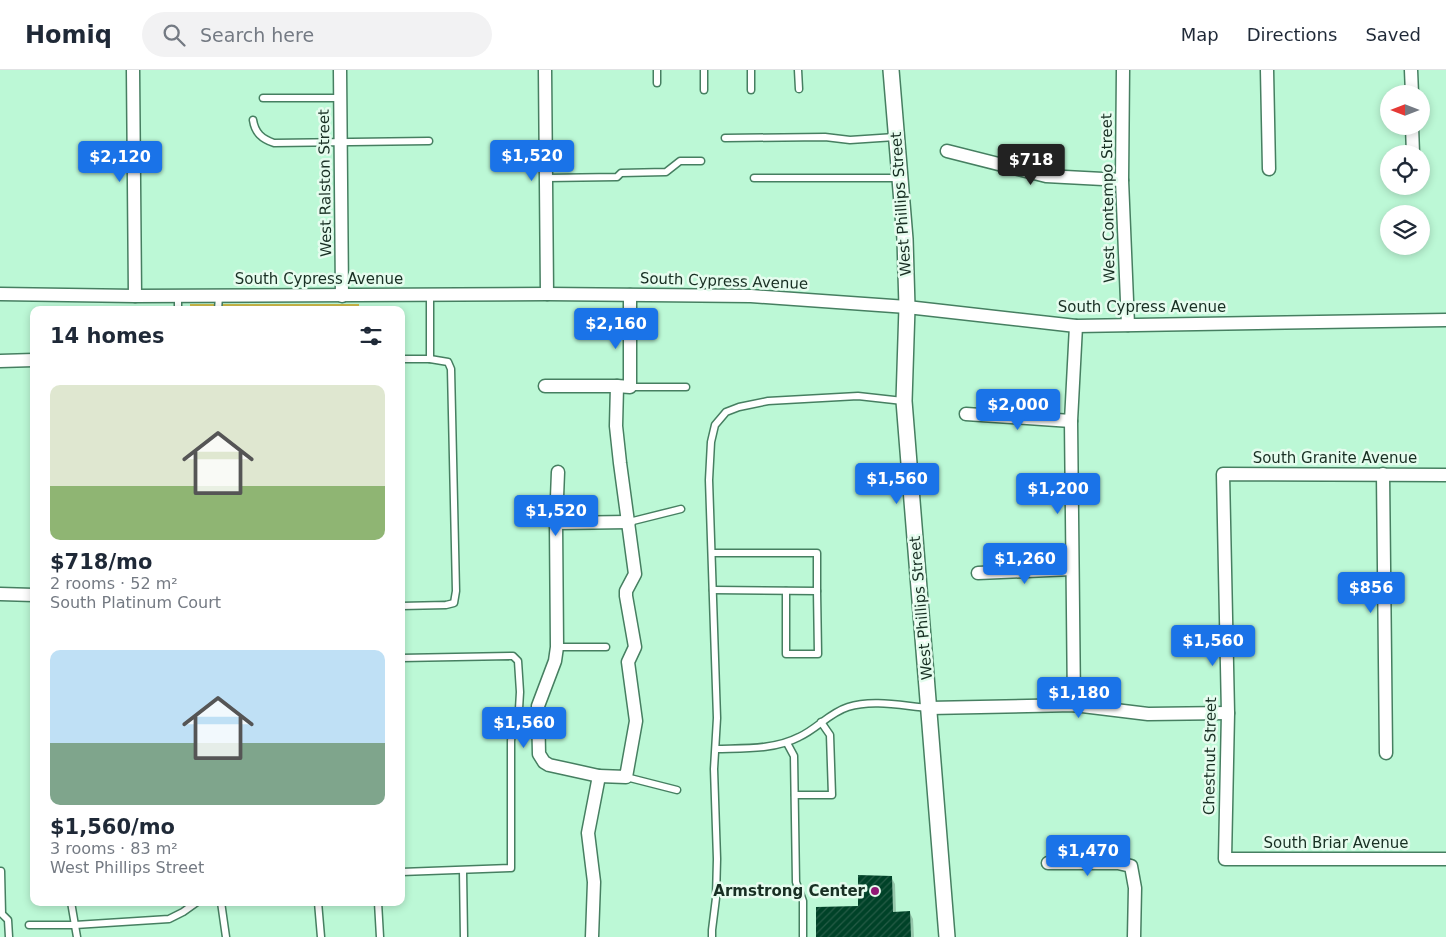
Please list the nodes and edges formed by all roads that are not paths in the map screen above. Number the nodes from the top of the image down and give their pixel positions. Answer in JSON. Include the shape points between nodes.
{"nodes":[{"id":1,"x":133,"y":70,"type":"edge"},
{"id":2,"x":340,"y":70,"type":"edge"},
{"id":3,"x":545,"y":70,"type":"edge"},
{"id":4,"x":657,"y":70,"type":"edge"},
{"id":5,"x":704,"y":70,"type":"edge"},
{"id":6,"x":751,"y":70,"type":"edge"},
{"id":7,"x":798,"y":70,"type":"edge"},
{"id":8,"x":891,"y":70,"type":"edge"},
{"id":9,"x":1123,"y":70,"type":"edge"},
{"id":10,"x":1267,"y":70,"type":"edge"},
{"id":11,"x":1411,"y":70,"type":"edge"},
{"id":12,"x":657,"y":83,"type":"dead end"},
{"id":13,"x":1412,"y":85,"type":"edge"},
{"id":14,"x":704,"y":90,"type":"dead end"},
{"id":15,"x":751,"y":90,"type":"dead end"},
{"id":16,"x":799,"y":90,"type":"dead end"},
{"id":17,"x":262,"y":98,"type":"dead end"},
{"id":18,"x":341,"y":98,"type":"junction"},
{"id":19,"x":253,"y":120,"type":"dead end"},
{"id":20,"x":897,"y":137,"type":"junction"},
{"id":21,"x":725,"y":138,"type":"dead end"},
{"id":22,"x":429,"y":141,"type":"dead end"},
{"id":23,"x":341,"y":142,"type":"junction"},
{"id":24,"x":947,"y":152,"type":"dead end"},
{"id":25,"x":702,"y":161,"type":"dead end"},
{"id":26,"x":1269,"y":169,"type":"dead end"},
{"id":27,"x":546,"y":178,"type":"junction"},
{"id":28,"x":754,"y":178,"type":"dead end"},
{"id":29,"x":900,"y":178,"type":"junction"},
{"id":30,"x":1122,"y":180,"type":"junction"},
{"id":31,"x":0,"y":294,"type":"edge"},
{"id":32,"x":547,"y":294,"type":"junction"},
{"id":33,"x":430,"y":295,"type":"junction"},
{"id":34,"x":630,"y":295,"type":"junction"},
{"id":35,"x":135,"y":296,"type":"junction"},
{"id":36,"x":178,"y":296,"type":"junction"},
{"id":37,"x":219,"y":296,"type":"junction"},
{"id":38,"x":342,"y":296,"type":"junction"},
{"id":39,"x":178,"y":306,"type":"edge"},
{"id":40,"x":218,"y":306,"type":"edge"},
{"id":41,"x":907,"y":307,"type":"junction"},
{"id":42,"x":1446,"y":320,"type":"edge"},
{"id":43,"x":1128,"y":325,"type":"junction"},
{"id":44,"x":1076,"y":326,"type":"junction"},
{"id":45,"x":405,"y":359,"type":"edge"},
{"id":46,"x":430,"y":359,"type":"junction"},
{"id":47,"x":30,"y":360,"type":"edge"},
{"id":48,"x":0,"y":361,"type":"edge"},
{"id":49,"x":545,"y":386,"type":"dead end"},
{"id":50,"x":617,"y":386,"type":"junction"},
{"id":51,"x":630,"y":387,"type":"junction"},
{"id":52,"x":686,"y":387,"type":"dead end"},
{"id":53,"x":904,"y":401,"type":"junction"},
{"id":54,"x":966,"y":414,"type":"dead end"},
{"id":55,"x":1072,"y":421,"type":"junction"},
{"id":56,"x":558,"y":472,"type":"dead end"},
{"id":57,"x":1223,"y":474,"type":"joint"},
{"id":58,"x":1383,"y":474,"type":"junction"},
{"id":59,"x":1446,"y":475,"type":"edge"},
{"id":60,"x":681,"y":509,"type":"dead end"},
{"id":61,"x":629,"y":522,"type":"junction"},
{"id":62,"x":556,"y":523,"type":"junction"},
{"id":63,"x":712,"y":553,"type":"junction"},
{"id":64,"x":1072,"y":569,"type":"junction"},
{"id":65,"x":978,"y":573,"type":"dead end"},
{"id":66,"x":714,"y":590,"type":"junction"},
{"id":67,"x":786,"y":591,"type":"junction"},
{"id":68,"x":817,"y":592,"type":"junction"},
{"id":69,"x":0,"y":594,"type":"edge"},
{"id":70,"x":30,"y":595,"type":"edge"},
{"id":71,"x":405,"y":606,"type":"edge"},
{"id":72,"x":557,"y":647,"type":"junction"},
{"id":73,"x":606,"y":647,"type":"dead end"},
{"id":74,"x":405,"y":658,"type":"edge"},
{"id":75,"x":1074,"y":705,"type":"junction"},
{"id":76,"x":929,"y":708,"type":"junction"},
{"id":77,"x":1228,"y":713,"type":"junction"},
{"id":78,"x":822,"y":722,"type":"junction"},
{"id":79,"x":787,"y":743,"type":"junction"},
{"id":80,"x":716,"y":749,"type":"junction"},
{"id":81,"x":1386,"y":752,"type":"dead end"},
{"id":82,"x":599,"y":776,"type":"junction"},
{"id":83,"x":626,"y":777,"type":"junction"},
{"id":84,"x":677,"y":790,"type":"dead end"},
{"id":85,"x":795,"y":795,"type":"junction"},
{"id":86,"x":1225,"y":859,"type":"joint"},
{"id":87,"x":1446,"y":859,"type":"edge"},
{"id":88,"x":1048,"y":863,"type":"dead end"},
{"id":89,"x":463,"y":870,"type":"junction"},
{"id":90,"x":0,"y":871,"type":"edge"},
{"id":91,"x":405,"y":872,"type":"edge"},
{"id":92,"x":71,"y":906,"type":"edge"},
{"id":93,"x":191,"y":906,"type":"edge"},
{"id":94,"x":222,"y":906,"type":"edge"},
{"id":95,"x":318,"y":906,"type":"edge"},
{"id":96,"x":378,"y":906,"type":"edge"},
{"id":97,"x":1,"y":914,"type":"edge"},
{"id":98,"x":29,"y":925,"type":"dead end"},
{"id":99,"x":75,"y":925,"type":"junction"},
{"id":100,"x":9,"y":937,"type":"edge"},
{"id":101,"x":77,"y":937,"type":"edge"},
{"id":102,"x":226,"y":937,"type":"edge"},
{"id":103,"x":321,"y":937,"type":"edge"},
{"id":104,"x":380,"y":937,"type":"edge"},
{"id":105,"x":464,"y":937,"type":"edge"},
{"id":106,"x":592,"y":937,"type":"edge"},
{"id":107,"x":712,"y":937,"type":"edge"},
{"id":108,"x":803,"y":937,"type":"edge"},
{"id":109,"x":947,"y":937,"type":"edge"},
{"id":110,"x":1134,"y":937,"type":"edge"}],
"edges":[{"from":1,"to":35,"type":"street"},
{"from":2,"to":18,"type":"street","name":"West Ralston Street"},
{"from":3,"to":27,"type":"street"},
{"from":4,"to":12,"type":"lane"},
{"from":5,"to":14,"type":"lane"},
{"from":6,"to":15,"type":"lane"},
{"from":7,"to":16,"type":"lane"},
{"from":8,"to":20,"type":"street","name":"West Phillips Street"},
{"from":9,"to":30,"type":"street","name":"West Contempo Street"},
{"from":10,"to":26,"type":"street"},
{"from":11,"to":13,"type":"street"},
{"from":17,"to":18,"type":"lane"},
{"from":18,"to":23,"type":"street","name":"West Ralston Street"},
{"from":19,"to":23,"type":"lane","via":[[254,130],[274,143]]},
{"from":20,"to":21,"type":"lane","via":[[850,140],[826,137]]},
{"from":20,"to":29,"type":"street","name":"West Phillips Street"},
{"from":22,"to":23,"type":"lane"},
{"from":23,"to":38,"type":"street","name":"West Ralston Street"},
{"from":24,"to":30,"type":"street","via":[[1046,176]]},
{"from":25,"to":27,"type":"lane","via":[[680,161],[666,172],[620,173],[618,177]]},
{"from":27,"to":32,"type":"street"},
{"from":28,"to":29,"type":"lane"},
{"from":29,"to":41,"type":"street","name":"West Phillips Street"},
{"from":30,"to":43,"type":"street","name":"West Contempo Street"},
{"from":31,"to":35,"type":"street","name":"South Cypress Avenue"},
{"from":32,"to":33,"type":"street","name":"South Cypress Avenue"},
{"from":32,"to":34,"type":"street","name":"South Cypress Avenue"},
{"from":33,"to":38,"type":"street","name":"South Cypress Avenue"},
{"from":33,"to":46,"type":"lane"},
{"from":34,"to":41,"type":"street","name":"South Cypress Avenue","via":[[752,296]]},
{"from":34,"to":51,"type":"street"},
{"from":35,"to":36,"type":"street","name":"South Cypress Avenue"},
{"from":36,"to":37,"type":"street","name":"South Cypress Avenue"},
{"from":36,"to":39,"type":"lane"},
{"from":37,"to":38,"type":"street","name":"South Cypress Avenue"},
{"from":37,"to":40,"type":"lane"},
{"from":41,"to":44,"type":"street","name":"South Cypress Avenue"},
{"from":41,"to":53,"type":"street","name":"West Phillips Street"},
{"from":42,"to":43,"type":"street","name":"South Cypress Avenue"},
{"from":43,"to":44,"type":"street","name":"South Cypress Avenue"},
{"from":44,"to":55,"type":"street"},
{"from":45,"to":46,"type":"lane"},
{"from":46,"to":71,"type":"lane","via":[[448,362],[451,369],[456,591],[454,602],[446,605]]},
{"from":47,"to":48,"type":"street"},
{"from":49,"to":50,"type":"street"},
{"from":50,"to":51,"type":"street"},
{"from":50,"to":61,"type":"street","via":[[617,436]]},
{"from":51,"to":52,"type":"lane"},
{"from":53,"to":63,"type":"lane","via":[[858,396],[768,400],[726,412],[715,425],[711,442]]},
{"from":53,"to":76,"type":"street","name":"West Phillips Street"},
{"from":54,"to":55,"type":"street"},
{"from":55,"to":64,"type":"street"},
{"from":56,"to":62,"type":"street"},
{"from":57,"to":58,"type":"street","name":"South Granite Avenue"},
{"from":57,"to":77,"type":"street","name":"Chestnut Street"},
{"from":58,"to":59,"type":"street","name":"South Granite Avenue"},
{"from":58,"to":81,"type":"street"},
{"from":60,"to":61,"type":"lane"},
{"from":61,"to":62,"type":"street"},
{"from":61,"to":83,"type":"street","via":[[635,574],[626,596],[635,646],[628,662],[636,721]]},
{"from":62,"to":72,"type":"street"},
{"from":63,"to":66,"type":"lane"},
{"from":63,"to":68,"type":"lane","via":[[817,553]]},
{"from":64,"to":65,"type":"street"},
{"from":64,"to":75,"type":"street"},
{"from":66,"to":67,"type":"lane"},
{"from":66,"to":80,"type":"lane"},
{"from":67,"to":68,"type":"lane"},
{"from":67,"to":68,"type":"lane","via":[[786,654],[818,654]]},
{"from":69,"to":70,"type":"street"},
{"from":72,"to":73,"type":"lane"},
{"from":72,"to":82,"type":"street","via":[[538,706],[540,757],[549,765]]},
{"from":74,"to":89,"type":"lane","via":[[513,656],[518,661],[519,708],[513,720],[511,741],[511,868]]},
{"from":75,"to":76,"type":"street"},
{"from":75,"to":77,"type":"street","via":[[1148,714]]},
{"from":76,"to":78,"type":"lane","via":[[860,704],[834,713]]},
{"from":76,"to":109,"type":"street","name":"West Phillips Street"},
{"from":77,"to":86,"type":"street","name":"Chestnut Street"},
{"from":78,"to":79,"type":"lane"},
{"from":78,"to":85,"type":"lane","via":[[830,735],[832,795]]},
{"from":79,"to":80,"type":"lane"},
{"from":79,"to":85,"type":"lane","via":[[794,756]]},
{"from":80,"to":107,"type":"lane","via":[[716,878]]},
{"from":82,"to":83,"type":"street"},
{"from":82,"to":106,"type":"street","via":[[588,833],[594,882]]},
{"from":83,"to":84,"type":"lane"},
{"from":85,"to":108,"type":"lane","via":[[796,882],[803,901]]},
{"from":86,"to":87,"type":"street","name":"South Briar Avenue"},
{"from":88,"to":110,"type":"street","via":[[1118,863],[1131,866],[1135,888]]},
{"from":89,"to":91,"type":"lane"},
{"from":89,"to":105,"type":"lane"},
{"from":90,"to":97,"type":"lane"},
{"from":92,"to":99,"type":"lane"},
{"from":93,"to":99,"type":"lane","via":[[169,919]]},
{"from":94,"to":102,"type":"lane"},
{"from":95,"to":103,"type":"lane"},
{"from":96,"to":104,"type":"lane"},
{"from":97,"to":100,"type":"lane","via":[[8,920]]},
{"from":98,"to":99,"type":"lane"},
{"from":99,"to":101,"type":"lane"}]}
